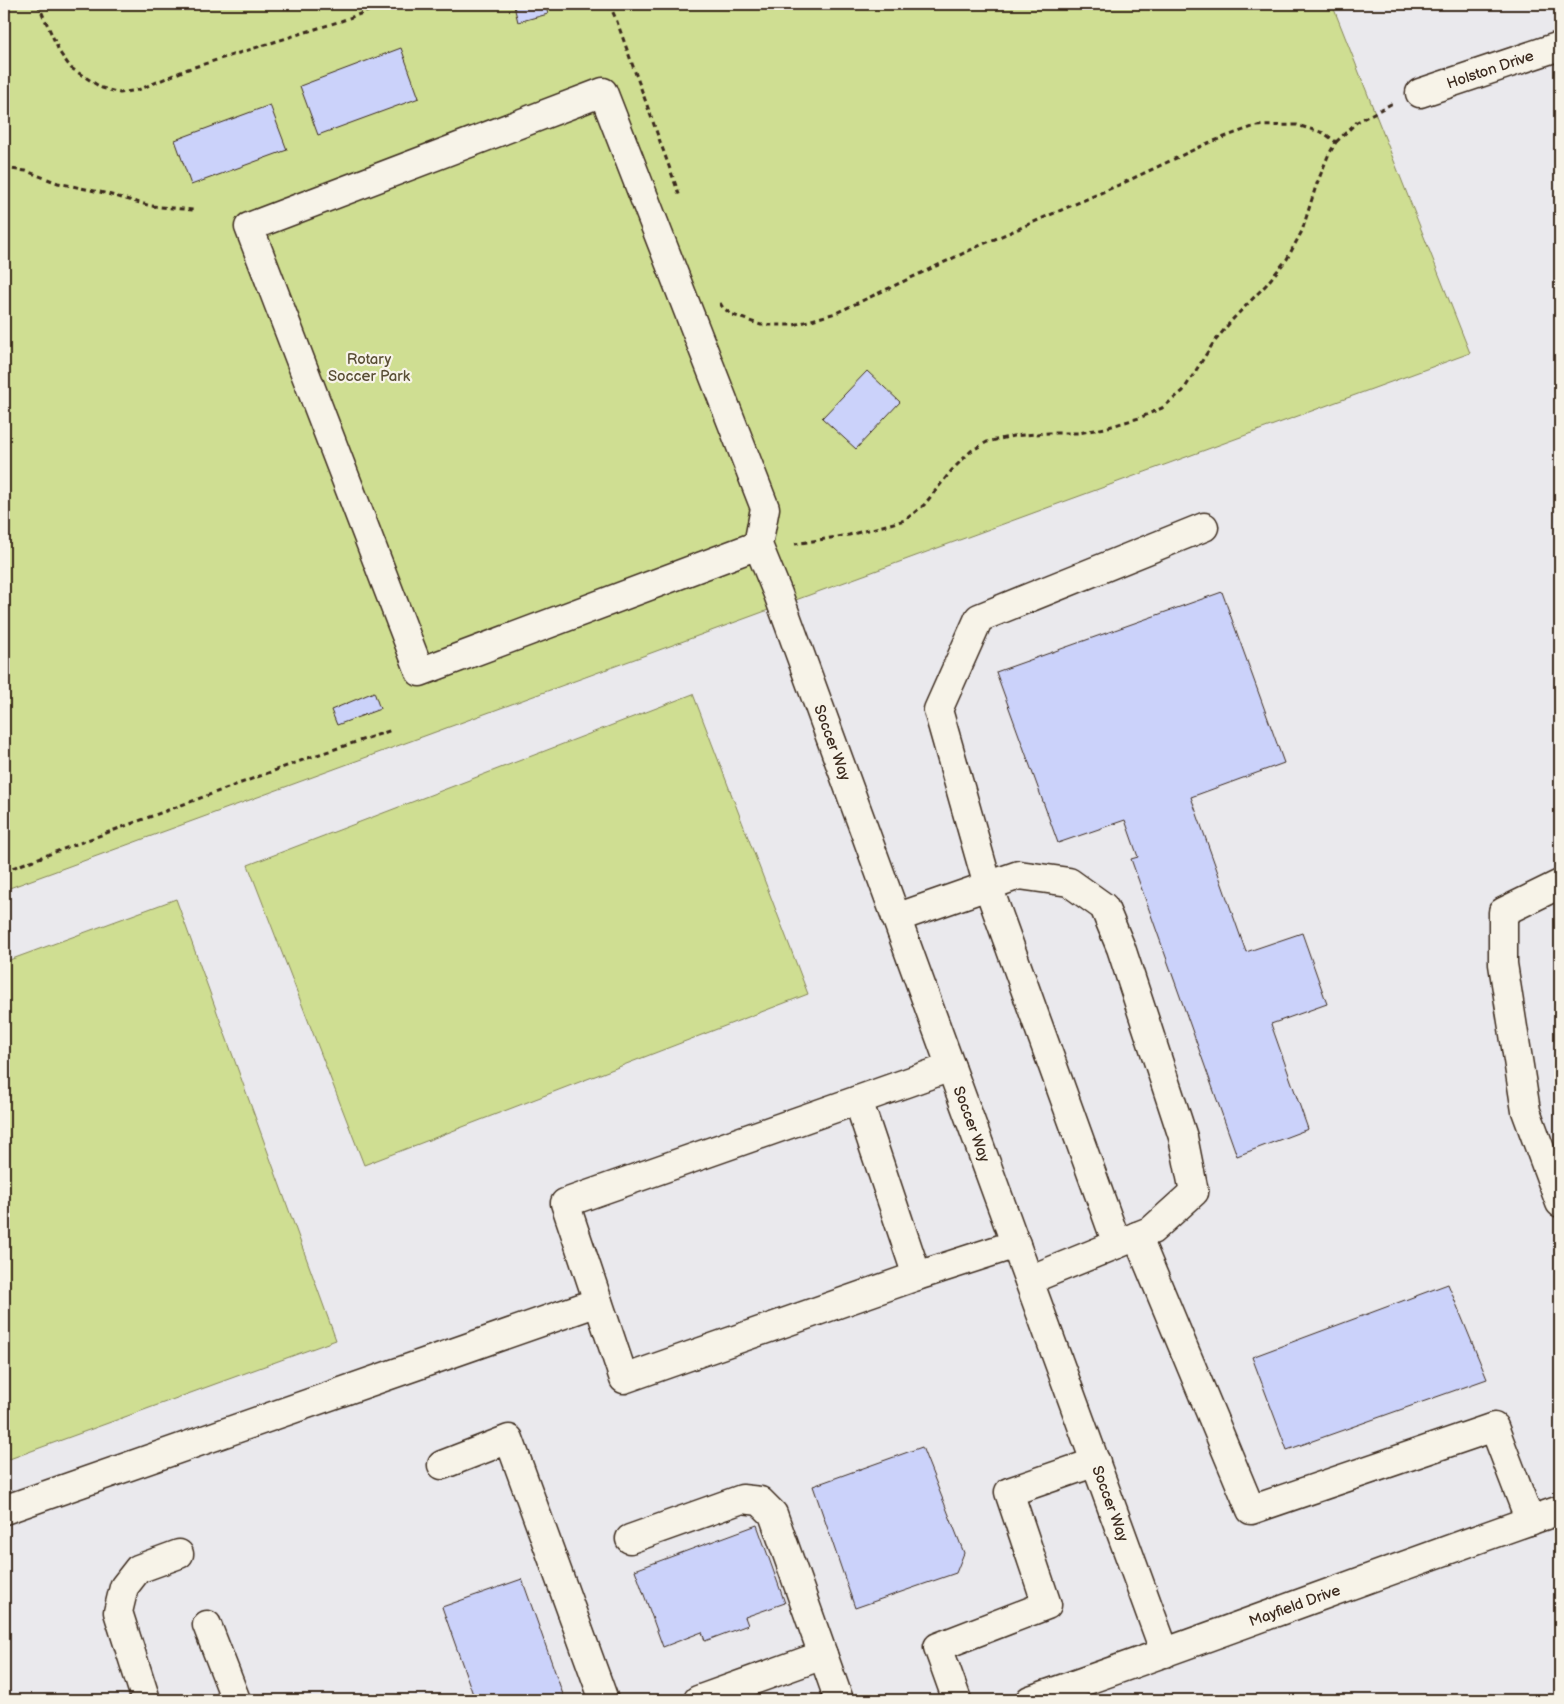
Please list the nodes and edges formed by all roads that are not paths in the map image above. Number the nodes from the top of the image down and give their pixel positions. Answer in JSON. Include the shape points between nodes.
{"nodes":[{"id":1,"x":1560,"y":46,"type":"edge"},
{"id":2,"x":1420,"y":93,"type":"road end"},
{"id":3,"x":1204,"y":527,"type":"dead end"},
{"id":4,"x":758,"y":545,"type":"junction"},
{"id":5,"x":1560,"y":884,"type":"edge"},
{"id":6,"x":988,"y":886,"type":"junction"},
{"id":7,"x":896,"y":918,"type":"junction"},
{"id":8,"x":951,"y":1067,"type":"junction"},
{"id":9,"x":858,"y":1100,"type":"junction"},
{"id":10,"x":1560,"y":1203,"type":"edge"},
{"id":11,"x":1127,"y":1240,"type":"junction"},
{"id":12,"x":1016,"y":1244,"type":"junction"},
{"id":13,"x":917,"y":1276,"type":"junction"},
{"id":14,"x":1029,"y":1280,"type":"junction"},
{"id":15,"x":598,"y":1302,"type":"junction"},
{"id":16,"x":1096,"y":1462,"type":"junction"},
{"id":17,"x":442,"y":1465,"type":"dead end"},
{"id":18,"x":4,"y":1510,"type":"edge"},
{"id":19,"x":1560,"y":1510,"type":"edge"},
{"id":20,"x":1530,"y":1520,"type":"junction"},
{"id":21,"x":630,"y":1540,"type":"dead end"},
{"id":22,"x":179,"y":1554,"type":"dead end"},
{"id":23,"x":207,"y":1625,"type":"dead end"},
{"id":24,"x":1166,"y":1653,"type":"junction"},
{"id":25,"x":823,"y":1655,"type":"junction"},
{"id":26,"x":1085,"y":1691,"type":"edge"},
{"id":27,"x":146,"y":1700,"type":"edge"},
{"id":28,"x":236,"y":1700,"type":"edge"},
{"id":29,"x":604,"y":1700,"type":"edge"},
{"id":30,"x":698,"y":1700,"type":"edge"},
{"id":31,"x":839,"y":1700,"type":"edge"},
{"id":32,"x":957,"y":1700,"type":"edge"},
{"id":33,"x":1030,"y":1700,"type":"edge"}],
"edges":[{"from":1,"to":2,"type":"street","name":"Holston Drive"},
{"from":3,"to":6,"type":"street","via":[[979,618],[938,710]]},
{"from":4,"to":4,"type":"street","via":[[765,508],[602,92],[248,227],[420,672]]},
{"from":4,"to":7,"type":"street","name":"Soccer Way"},
{"from":5,"to":10,"type":"street","via":[[1503,912],[1503,964],[1526,1111]]},
{"from":6,"to":7,"type":"street"},
{"from":6,"to":11,"type":"street"},
{"from":6,"to":11,"type":"street","via":[[1019,875],[1070,882],[1104,907],[1121,948],[1183,1137],[1194,1192],[1152,1230]]},
{"from":7,"to":8,"type":"street","name":"Soccer Way"},
{"from":8,"to":9,"type":"street"},
{"from":8,"to":12,"type":"street","name":"Soccer Way"},
{"from":9,"to":13,"type":"street"},
{"from":9,"to":15,"type":"street","via":[[565,1203]]},
{"from":11,"to":14,"type":"street"},
{"from":11,"to":20,"type":"street","via":[[1251,1510],[1494,1427]]},
{"from":12,"to":13,"type":"street"},
{"from":12,"to":14,"type":"street","name":"Soccer Way"},
{"from":13,"to":15,"type":"street","via":[[624,1379]]},
{"from":14,"to":16,"type":"street","name":"Soccer Way"},
{"from":15,"to":18,"type":"street"},
{"from":16,"to":24,"type":"street","name":"Soccer Way"},
{"from":16,"to":32,"type":"street","via":[[1009,1492],[1047,1605],[938,1647]]},
{"from":17,"to":29,"type":"street","via":[[509,1439]]},
{"from":19,"to":20,"type":"street","name":"Mayfield Drive"},
{"from":20,"to":24,"type":"street","name":"Mayfield Drive"},
{"from":21,"to":25,"type":"street","via":[[742,1499],[760,1501],[773,1514]]},
{"from":22,"to":27,"type":"street","via":[[138,1569],[124,1587],[118,1612]]},
{"from":23,"to":28,"type":"street"},
{"from":24,"to":26,"type":"street","name":"Mayfield Drive"},
{"from":25,"to":30,"type":"street"},
{"from":25,"to":31,"type":"street"},
{"from":26,"to":33,"type":"street","name":"Mayfield Drive"}]}
